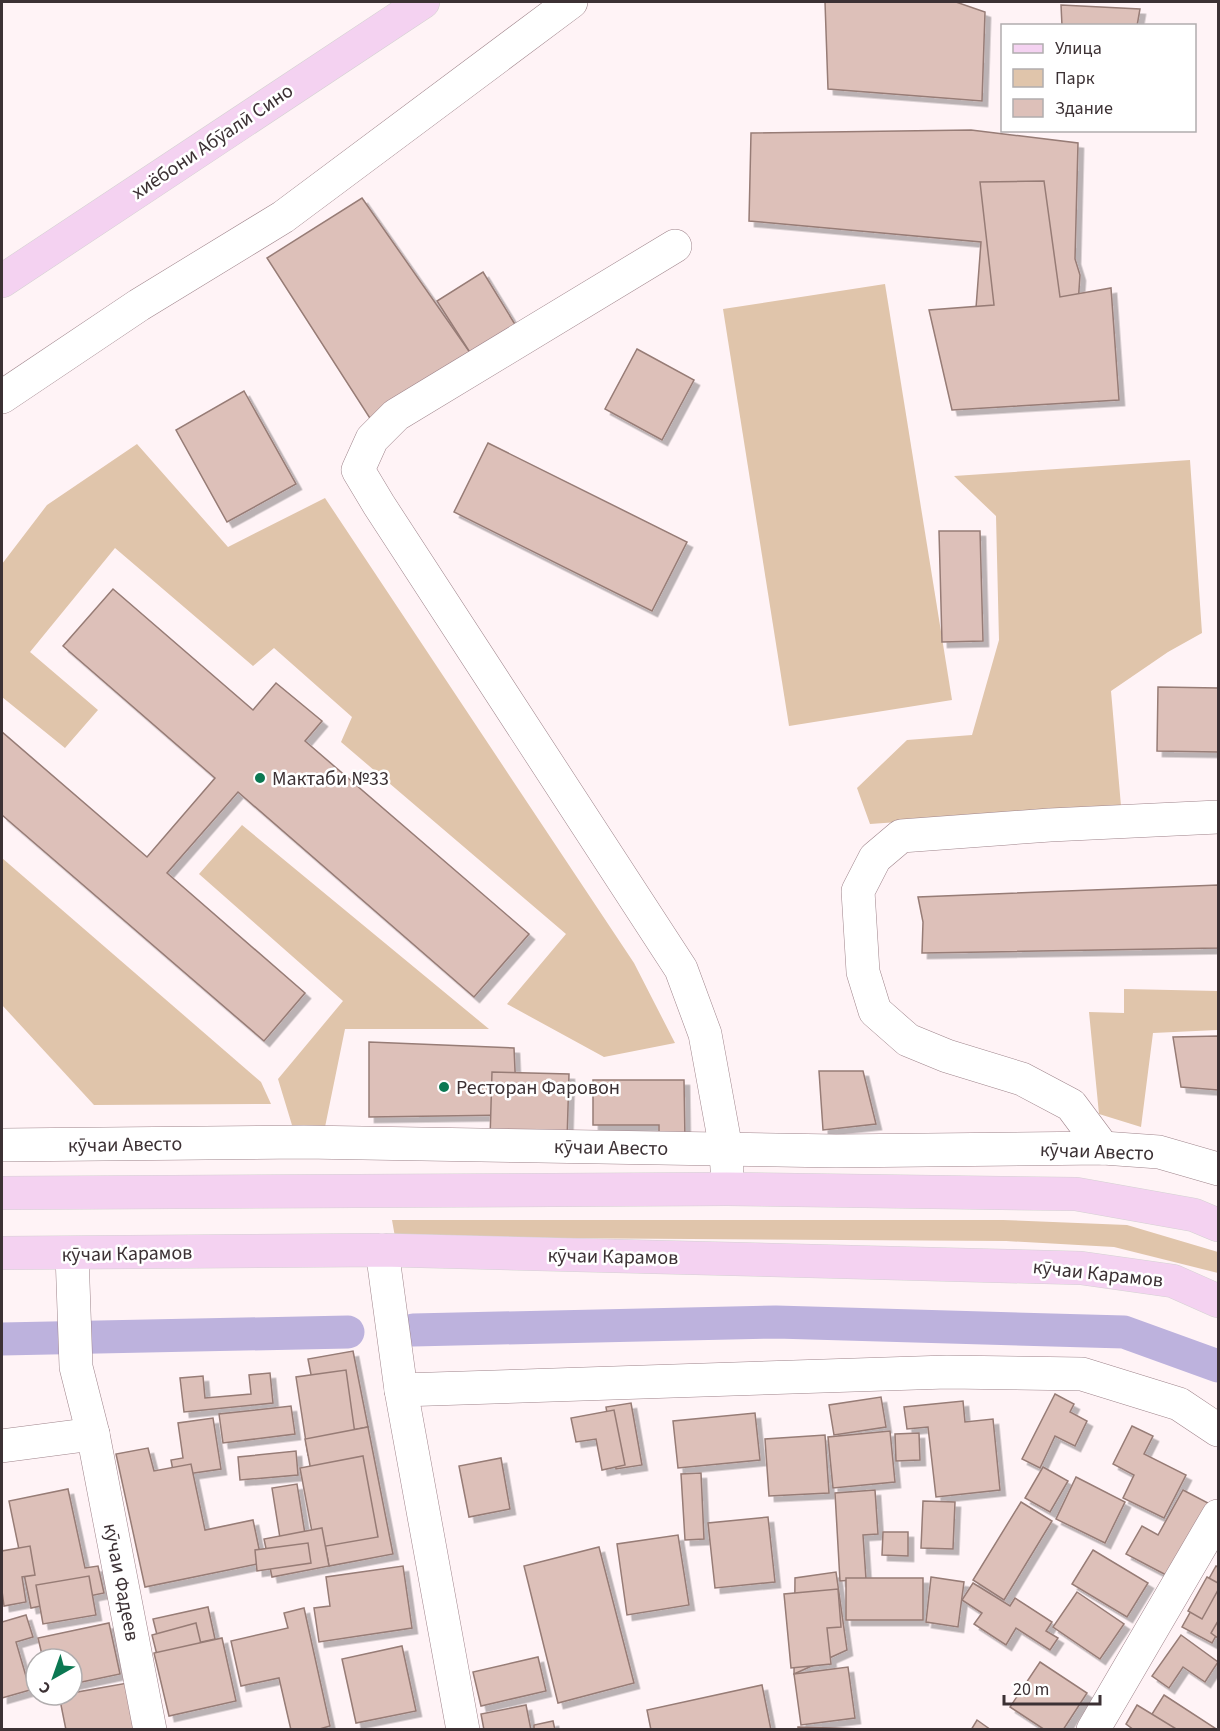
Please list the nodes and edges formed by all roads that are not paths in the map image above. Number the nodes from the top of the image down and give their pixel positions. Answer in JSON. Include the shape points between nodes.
{"nodes":[{"id":1,"x":423,"y":2,"type":"edge"},
{"id":2,"x":571,"y":2,"type":"edge"},
{"id":3,"x":675,"y":246,"type":"dead end"},
{"id":4,"x":2,"y":281,"type":"edge"},
{"id":5,"x":2,"y":397,"type":"edge"},
{"id":6,"x":1218,"y":817,"type":"edge"},
{"id":7,"x":2,"y":1145,"type":"edge"},
{"id":8,"x":1103,"y":1148,"type":"junction"},
{"id":9,"x":726,"y":1149,"type":"junction"},
{"id":10,"x":1218,"y":1169,"type":"edge"},
{"id":11,"x":727,"y":1189,"type":"junction"},
{"id":12,"x":2,"y":1192,"type":"edge"},
{"id":13,"x":1218,"y":1225,"type":"edge"},
{"id":14,"x":382,"y":1250,"type":"junction"},
{"id":15,"x":2,"y":1253,"type":"edge"},
{"id":16,"x":72,"y":1254,"type":"junction"},
{"id":17,"x":1218,"y":1301,"type":"edge"},
{"id":18,"x":401,"y":1390,"type":"junction"},
{"id":19,"x":1218,"y":1430,"type":"edge"},
{"id":20,"x":93,"y":1434,"type":"junction"},
{"id":21,"x":2,"y":1446,"type":"edge"},
{"id":22,"x":1218,"y":1516,"type":"edge"},
{"id":23,"x":150,"y":1730,"type":"edge"},
{"id":24,"x":463,"y":1730,"type":"edge"},
{"id":25,"x":1093,"y":1730,"type":"edge"}],
"edges":[{"from":1,"to":4,"type":"main road","name":"хиёбони Абӯалӣ Сино"},
{"from":2,"to":5,"type":"street","via":[[283,217],[139,305]]},
{"from":3,"to":9,"type":"street","via":[[396,415],[372,439],[358,471],[681,969],[705,1034]]},
{"from":6,"to":8,"type":"street","via":[[901,836],[876,858],[858,891],[863,972],[875,1011],[908,1040],[1022,1079],[1071,1105]]},
{"from":7,"to":9,"type":"street","name":"кӯчаи Авесто","via":[[304,1142]]},
{"from":8,"to":9,"type":"street","name":"кӯчаи Авесто"},
{"from":8,"to":10,"type":"street","name":"кӯчаи Авесто","via":[[1159,1152]]},
{"from":9,"to":11,"type":"street"},
{"from":11,"to":12,"type":"main road"},
{"from":11,"to":13,"type":"main road","via":[[1076,1194],[1194,1215]]},
{"from":14,"to":16,"type":"main road","name":"кӯчаи Карамов"},
{"from":14,"to":17,"type":"main road","name":"кӯчаи Карамов","via":[[1081,1268],[1173,1281]]},
{"from":14,"to":18,"type":"street"},
{"from":15,"to":16,"type":"main road","name":"кӯчаи Карамов"},
{"from":16,"to":20,"type":"street","name":"кӯчаи Фадеев","via":[[76,1367]]},
{"from":18,"to":19,"type":"street","via":[[948,1372],[1082,1374],[1179,1404]]},
{"from":18,"to":24,"type":"street"},
{"from":20,"to":21,"type":"street"},
{"from":20,"to":23,"type":"street","name":"кӯчаи Фадеев"},
{"from":22,"to":25,"type":"street"}]}
